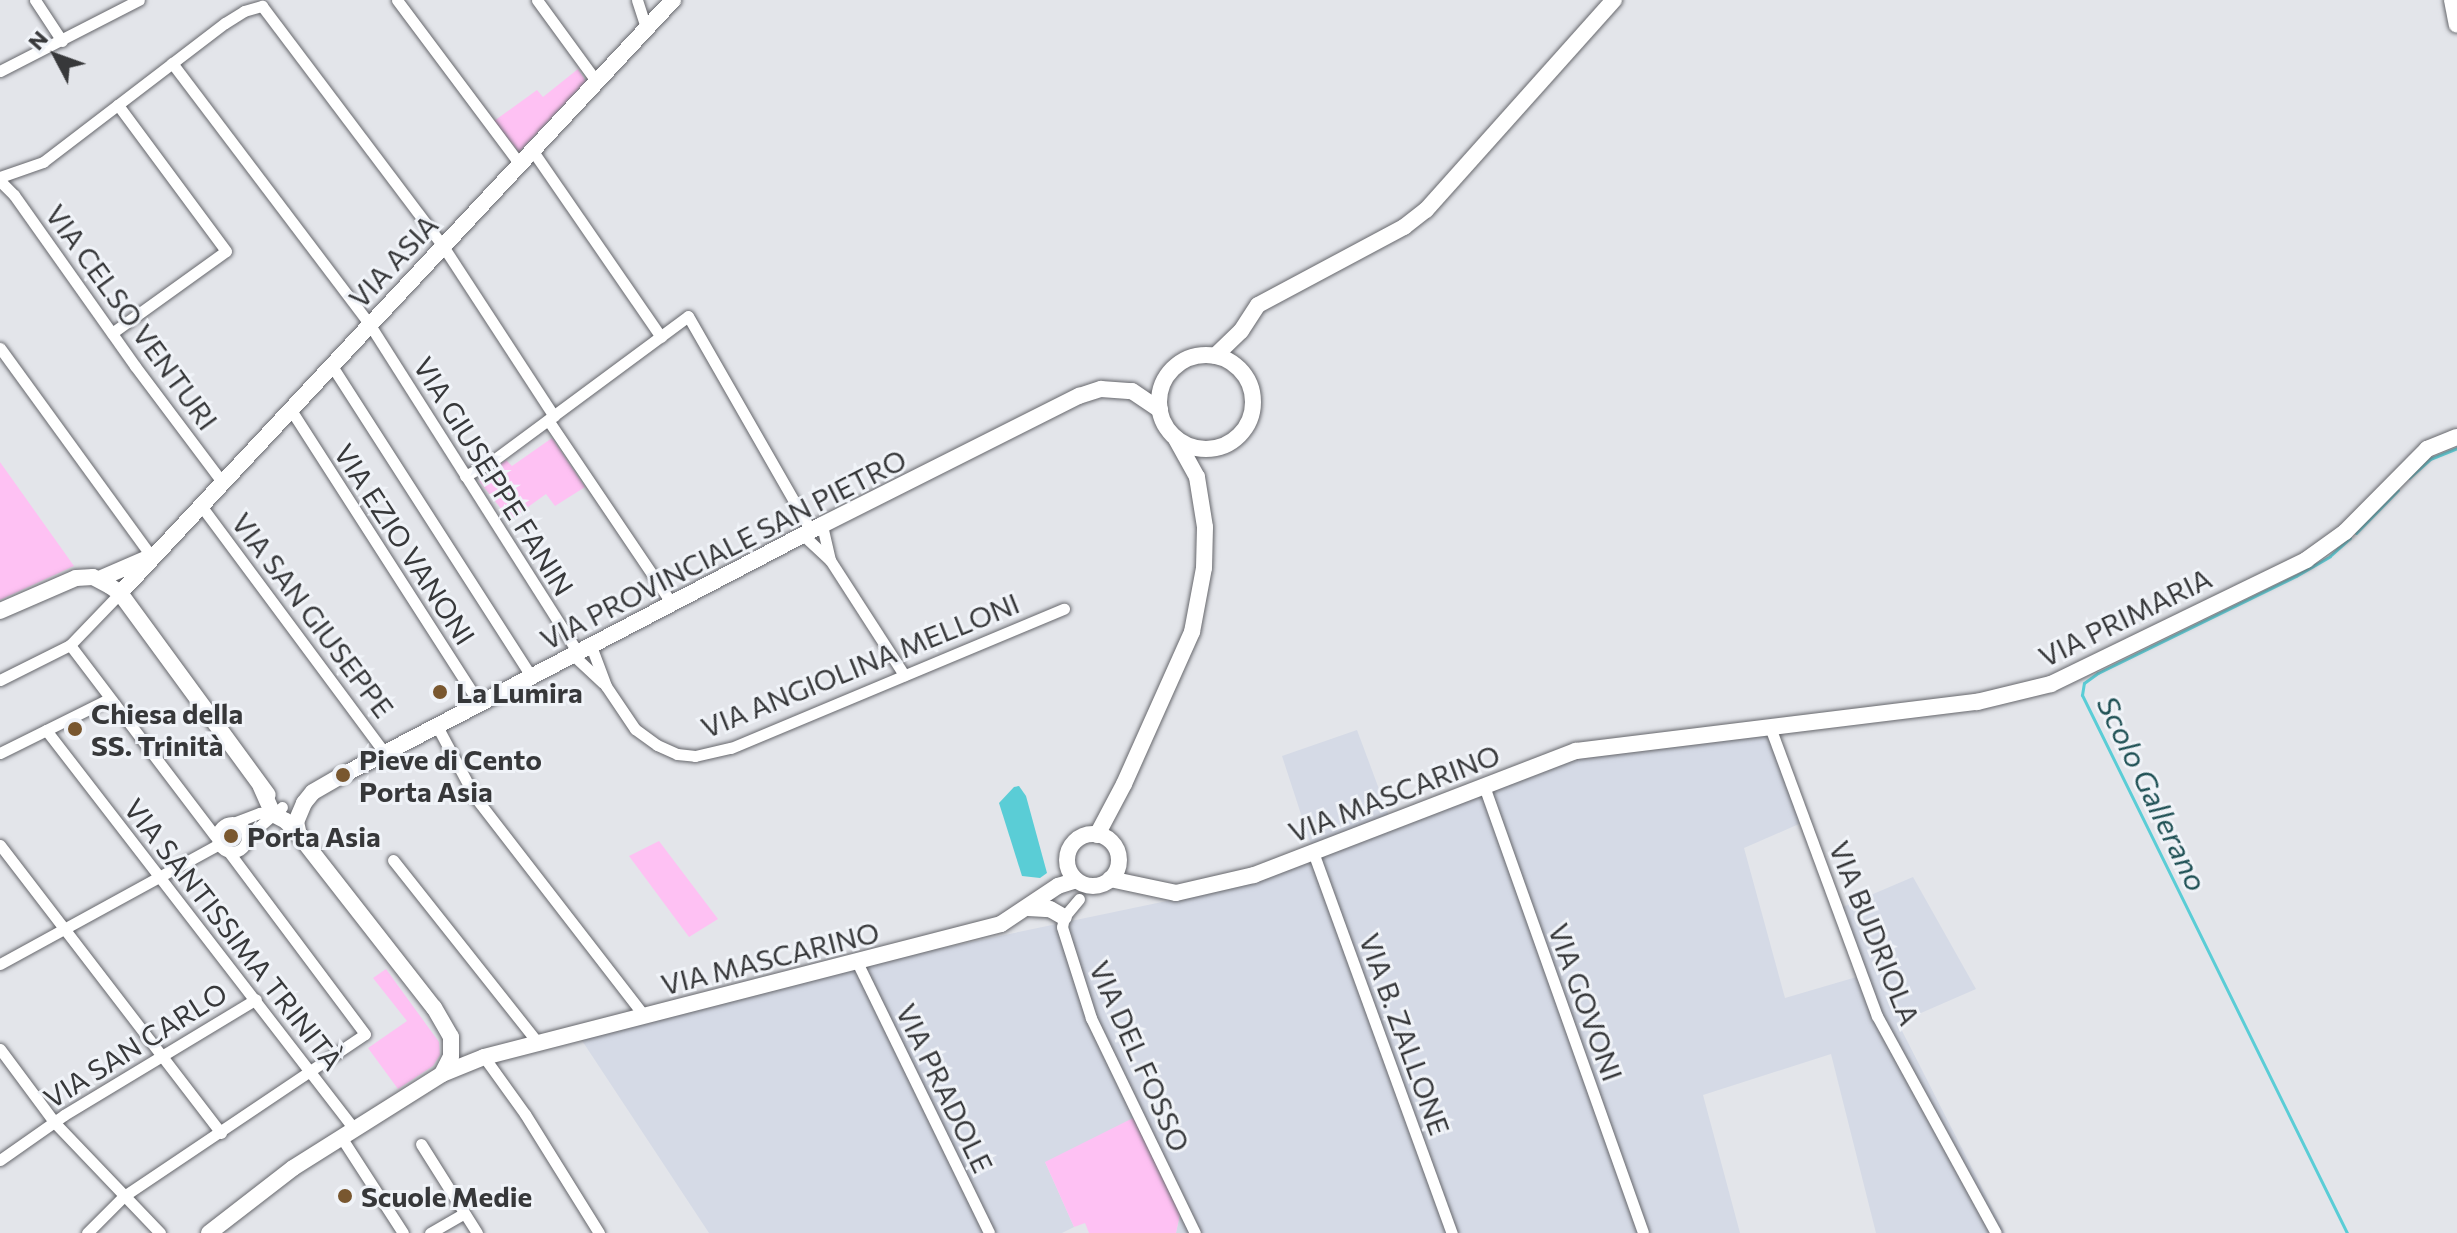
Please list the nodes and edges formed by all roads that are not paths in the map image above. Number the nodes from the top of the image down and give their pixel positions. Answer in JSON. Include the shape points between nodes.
{"nodes":[{"id":1,"x":35,"y":0,"type":"edge"},
{"id":2,"x":139,"y":0,"type":"edge"},
{"id":3,"x":397,"y":0,"type":"edge"},
{"id":4,"x":537,"y":0,"type":"edge"},
{"id":5,"x":637,"y":0,"type":"edge"},
{"id":6,"x":673,"y":0,"type":"edge"},
{"id":7,"x":1614,"y":0,"type":"edge"},
{"id":8,"x":2452,"y":0,"type":"edge"},
{"id":9,"x":2457,"y":25,"type":"edge"},
{"id":10,"x":646,"y":28,"type":"junction"},
{"id":11,"x":62,"y":41,"type":"junction"},
{"id":12,"x":172,"y":63,"type":"junction"},
{"id":13,"x":0,"y":71,"type":"edge"},
{"id":14,"x":596,"y":81,"type":"junction"},
{"id":15,"x":118,"y":105,"type":"junction"},
{"id":16,"x":532,"y":150,"type":"junction"},
{"id":17,"x":519,"y":163,"type":"junction"},
{"id":18,"x":0,"y":179,"type":"edge"},
{"id":19,"x":443,"y":246,"type":"junction"},
{"id":20,"x":370,"y":325,"type":"junction"},
{"id":21,"x":1241,"y":331,"type":"junction"},
{"id":22,"x":112,"y":333,"type":"junction"},
{"id":23,"x":661,"y":337,"type":"junction"},
{"id":24,"x":0,"y":348,"type":"edge"},
{"id":25,"x":1215,"y":356,"type":"junction"},
{"id":26,"x":332,"y":366,"type":"junction"},
{"id":27,"x":1240,"y":369,"type":"junction"},
{"id":28,"x":1166,"y":377,"type":"junction"},
{"id":29,"x":1132,"y":391,"type":"junction"},
{"id":30,"x":291,"y":410,"type":"junction"},
{"id":31,"x":1160,"y":410,"type":"junction"},
{"id":32,"x":551,"y":418,"type":"junction"},
{"id":33,"x":2457,"y":437,"type":"edge"},
{"id":34,"x":1176,"y":439,"type":"junction"},
{"id":35,"x":1214,"y":449,"type":"junction"},
{"id":36,"x":465,"y":476,"type":"junction"},
{"id":37,"x":223,"y":483,"type":"junction"},
{"id":38,"x":1200,"y":489,"type":"junction"},
{"id":39,"x":202,"y":507,"type":"junction"},
{"id":40,"x":812,"y":530,"type":"junction"},
{"id":41,"x":151,"y":556,"type":"junction"},
{"id":42,"x":830,"y":560,"type":"junction"},
{"id":43,"x":99,"y":579,"type":"junction"},
{"id":44,"x":120,"y":593,"type":"junction"},
{"id":45,"x":672,"y":604,"type":"junction"},
{"id":46,"x":1064,"y":609,"type":"dead end"},
{"id":47,"x":0,"y":611,"type":"edge"},
{"id":48,"x":70,"y":645,"type":"junction"},
{"id":49,"x":581,"y":651,"type":"junction"},
{"id":50,"x":904,"y":675,"type":"junction"},
{"id":51,"x":532,"y":677,"type":"junction"},
{"id":52,"x":0,"y":680,"type":"edge"},
{"id":53,"x":606,"y":686,"type":"junction"},
{"id":54,"x":109,"y":699,"type":"junction"},
{"id":55,"x":480,"y":704,"type":"junction"},
{"id":56,"x":1770,"y":727,"type":"junction"},
{"id":57,"x":438,"y":728,"type":"junction"},
{"id":58,"x":46,"y":730,"type":"junction"},
{"id":59,"x":1576,"y":751,"type":"joint"},
{"id":60,"x":0,"y":753,"type":"edge"},
{"id":61,"x":385,"y":753,"type":"junction"},
{"id":62,"x":1484,"y":786,"type":"junction"},
{"id":63,"x":263,"y":792,"type":"junction"},
{"id":64,"x":283,"y":814,"type":"junction"},
{"id":65,"x":242,"y":819,"type":"junction"},
{"id":66,"x":247,"y":837,"type":"junction"},
{"id":67,"x":1102,"y":837,"type":"junction"},
{"id":68,"x":216,"y":841,"type":"junction"},
{"id":69,"x":0,"y":845,"type":"edge"},
{"id":70,"x":229,"y":852,"type":"junction"},
{"id":71,"x":1313,"y":852,"type":"junction"},
{"id":72,"x":393,"y":860,"type":"dead end"},
{"id":73,"x":1113,"y":874,"type":"junction"},
{"id":74,"x":158,"y":877,"type":"junction"},
{"id":75,"x":1079,"y":883,"type":"junction"},
{"id":76,"x":1028,"y":908,"type":"junction"},
{"id":77,"x":1064,"y":917,"type":"junction"},
{"id":78,"x":66,"y":929,"type":"junction"},
{"id":79,"x":0,"y":964,"type":"edge"},
{"id":80,"x":858,"y":964,"type":"junction"},
{"id":81,"x":256,"y":999,"type":"junction"},
{"id":82,"x":645,"y":1017,"type":"junction"},
{"id":83,"x":538,"y":1043,"type":"junction"},
{"id":84,"x":452,"y":1044,"type":"junction"},
{"id":85,"x":0,"y":1049,"type":"edge"},
{"id":86,"x":164,"y":1055,"type":"junction"},
{"id":87,"x":484,"y":1057,"type":"junction"},
{"id":88,"x":312,"y":1073,"type":"junction"},
{"id":89,"x":442,"y":1074,"type":"junction"},
{"id":90,"x":55,"y":1123,"type":"junction"},
{"id":91,"x":221,"y":1133,"type":"junction"},
{"id":92,"x":348,"y":1133,"type":"junction"},
{"id":93,"x":421,"y":1144,"type":"dead end"},
{"id":94,"x":1,"y":1156,"type":"edge"},
{"id":95,"x":124,"y":1196,"type":"junction"},
{"id":96,"x":464,"y":1213,"type":"junction"},
{"id":97,"x":87,"y":1233,"type":"edge"},
{"id":98,"x":160,"y":1233,"type":"edge"},
{"id":99,"x":209,"y":1233,"type":"edge"},
{"id":100,"x":403,"y":1233,"type":"edge"},
{"id":101,"x":430,"y":1233,"type":"edge"},
{"id":102,"x":477,"y":1233,"type":"edge"},
{"id":103,"x":599,"y":1233,"type":"edge"},
{"id":104,"x":989,"y":1233,"type":"edge"},
{"id":105,"x":1195,"y":1233,"type":"edge"},
{"id":106,"x":1452,"y":1233,"type":"edge"},
{"id":107,"x":1643,"y":1233,"type":"edge"},
{"id":108,"x":1996,"y":1233,"type":"edge"}],
"edges":[{"from":1,"to":11,"type":"street"},
{"from":2,"to":11,"type":"street"},
{"from":3,"to":17,"type":"street"},
{"from":4,"to":14,"type":"street"},
{"from":5,"to":10,"type":"street"},
{"from":6,"to":10,"type":"street","name":"VIA ASIA"},
{"from":7,"to":21,"type":"street","via":[[1415,218],[1258,305]]},
{"from":8,"to":9,"type":"street"},
{"from":10,"to":14,"type":"street","name":"VIA ASIA"},
{"from":11,"to":13,"type":"street"},
{"from":12,"to":15,"type":"street"},
{"from":12,"to":19,"type":"street","via":[[234,17],[262,6]]},
{"from":12,"to":20,"type":"street","name":"VIA GIUSEPPE FANIN"},
{"from":14,"to":16,"type":"street","name":"VIA ASIA"},
{"from":15,"to":18,"type":"street","via":[[43,162]]},
{"from":15,"to":22,"type":"street","via":[[226,251]]},
{"from":16,"to":17,"type":"street","name":"VIA ASIA"},
{"from":16,"to":23,"type":"street"},
{"from":17,"to":19,"type":"street","name":"VIA ASIA"},
{"from":18,"to":22,"type":"street","name":"VIA CELSO VENTURI"},
{"from":19,"to":20,"type":"street","name":"VIA ASIA"},
{"from":19,"to":32,"type":"street"},
{"from":20,"to":26,"type":"street","name":"VIA ASIA"},
{"from":20,"to":36,"type":"street","name":"VIA GIUSEPPE FANIN"},
{"from":21,"to":25,"type":"street"},
{"from":21,"to":27,"type":"street"},
{"from":22,"to":37,"type":"street","name":"VIA CELSO VENTURI"},
{"from":23,"to":32,"type":"street"},
{"from":23,"to":40,"type":"street","via":[[688,316]]},
{"from":24,"to":41,"type":"street"},
{"from":25,"to":27,"type":"street"},
{"from":25,"to":28,"type":"street","via":[[1183,361]]},
{"from":26,"to":30,"type":"street","name":"VIA ASIA"},
{"from":26,"to":51,"type":"street"},
{"from":27,"to":35,"type":"street","via":[[1253,392],[1251,419],[1240,436]]},
{"from":28,"to":29,"type":"street"},
{"from":28,"to":31,"type":"street"},
{"from":29,"to":31,"type":"street"},
{"from":29,"to":40,"type":"street","name":"VIA PROVINCIALE SAN PIETRO","via":[[1101,389],[1079,396]]},
{"from":30,"to":37,"type":"street","name":"VIA ASIA"},
{"from":30,"to":55,"type":"street","name":"VIA EZIO VANONI"},
{"from":31,"to":34,"type":"street"},
{"from":32,"to":36,"type":"street"},
{"from":32,"to":45,"type":"street"},
{"from":33,"to":56,"type":"street","name":"VIA PRIMARIA","via":[[2427,449],[2345,532],[2306,560],[2051,684],[1977,702]]},
{"from":34,"to":35,"type":"street","via":[[1190,447]]},
{"from":34,"to":38,"type":"street"},
{"from":35,"to":38,"type":"street"},
{"from":36,"to":49,"type":"street","name":"VIA GIUSEPPE FANIN"},
{"from":37,"to":39,"type":"street","name":"VIA ASIA"},
{"from":38,"to":67,"type":"street","via":[[1204,568],[1192,632]]},
{"from":39,"to":41,"type":"street","name":"VIA ASIA"},
{"from":39,"to":61,"type":"street","name":"VIA SAN GIUSEPPE"},
{"from":40,"to":42,"type":"street"},
{"from":40,"to":42,"type":"street"},
{"from":40,"to":45,"type":"street","name":"VIA PROVINCIALE SAN PIETRO"},
{"from":41,"to":43,"type":"street","name":"VIA ASIA"},
{"from":41,"to":44,"type":"street","name":"VIA ASIA"},
{"from":42,"to":50,"type":"street"},
{"from":43,"to":44,"type":"street"},
{"from":43,"to":47,"type":"street","name":"VIA ASIA","via":[[67,580]]},
{"from":44,"to":48,"type":"street"},
{"from":44,"to":63,"type":"street"},
{"from":45,"to":49,"type":"street","name":"VIA PROVINCIALE SAN PIETRO"},
{"from":46,"to":50,"type":"street","name":"VIA ANGIOLINA MELLONI"},
{"from":48,"to":52,"type":"street"},
{"from":48,"to":54,"type":"street"},
{"from":49,"to":51,"type":"street","name":"VIA PROVINCIALE SAN PIETRO"},
{"from":49,"to":53,"type":"street","name":"VIA ANGIOLINA MELLONI"},
{"from":49,"to":53,"type":"street","name":"VIA ANGIOLINA MELLONI"},
{"from":50,"to":53,"type":"street","name":"VIA ANGIOLINA MELLONI","via":[[731,748],[695,756],[677,754],[647,738]]},
{"from":51,"to":55,"type":"street","name":"VIA PROVINCIALE SAN PIETRO"},
{"from":54,"to":58,"type":"street"},
{"from":54,"to":68,"type":"street"},
{"from":55,"to":57,"type":"street","name":"VIA PROVINCIALE SAN PIETRO"},
{"from":56,"to":59,"type":"street","name":"VIA PRIMARIA"},
{"from":56,"to":108,"type":"street","name":"VIA BUDRIOLA","via":[[1877,1016]]},
{"from":57,"to":61,"type":"street","name":"VIA PROVINCIALE SAN PIETRO"},
{"from":57,"to":82,"type":"street","via":[[475,797]]},
{"from":58,"to":60,"type":"street"},
{"from":58,"to":74,"type":"street","name":"VIA SANTISSIMA TRINITÀ"},
{"from":59,"to":62,"type":"street","name":"VIA MASCARINO"},
{"from":61,"to":64,"type":"street","name":"VIA PROVINCIALE SAN PIETRO"},
{"from":62,"to":71,"type":"street","name":"VIA MASCARINO"},
{"from":62,"to":107,"type":"street","name":"VIA GOVONI"},
{"from":63,"to":64,"type":"street"},
{"from":63,"to":65,"type":"street","via":[[259,808]]},
{"from":64,"to":65,"type":"street"},
{"from":64,"to":66,"type":"street"},
{"from":64,"to":84,"type":"street","via":[[434,1008]]},
{"from":65,"to":66,"type":"street"},
{"from":65,"to":68,"type":"street"},
{"from":66,"to":70,"type":"street","via":[[242,847]]},
{"from":67,"to":73,"type":"street","via":[[1117,852]]},
{"from":67,"to":75,"type":"street","via":[[1075,841],[1067,855]]},
{"from":68,"to":70,"type":"street"},
{"from":68,"to":74,"type":"street"},
{"from":69,"to":78,"type":"street"},
{"from":70,"to":88,"type":"street","via":[[365,1034]]},
{"from":71,"to":73,"type":"street","name":"VIA MASCARINO","via":[[1176,893],[1137,887]]},
{"from":71,"to":106,"type":"street","name":"VIA B. ZALLONE"},
{"from":72,"to":83,"type":"street"},
{"from":73,"to":75,"type":"street"},
{"from":74,"to":78,"type":"street"},
{"from":74,"to":81,"type":"street","name":"VIA SANTISSIMA TRINITÀ"},
{"from":75,"to":76,"type":"street","name":"VIA MASCARINO","via":[[1058,886]]},
{"from":75,"to":77,"type":"street"},
{"from":76,"to":77,"type":"street","via":[[1050,909]]},
{"from":76,"to":80,"type":"street","name":"VIA MASCARINO","via":[[1001,924]]},
{"from":77,"to":105,"type":"street","name":"VIA DEL FOSSO","via":[[1063,939],[1102,1045]]},
{"from":78,"to":79,"type":"street"},
{"from":78,"to":86,"type":"street"},
{"from":80,"to":82,"type":"street","name":"VIA MASCARINO"},
{"from":80,"to":104,"type":"street","name":"VIA PRADOLE"},
{"from":81,"to":86,"type":"street","name":"VIA SAN CARLO"},
{"from":81,"to":88,"type":"street","name":"VIA SANTISSIMA TRINITÀ"},
{"from":82,"to":83,"type":"street","name":"VIA MASCARINO"},
{"from":83,"to":87,"type":"street","name":"VIA MASCARINO"},
{"from":84,"to":87,"type":"street"},
{"from":84,"to":89,"type":"street"},
{"from":85,"to":90,"type":"street"},
{"from":86,"to":90,"type":"street","name":"VIA SAN CARLO"},
{"from":86,"to":91,"type":"street"},
{"from":87,"to":89,"type":"street","name":"VIA MASCARINO"},
{"from":87,"to":103,"type":"street"},
{"from":88,"to":91,"type":"street"},
{"from":88,"to":92,"type":"street","name":"VIA SANTISSIMA TRINITÀ"},
{"from":89,"to":92,"type":"street","name":"VIA MASCARINO"},
{"from":90,"to":94,"type":"street","name":"VIA SAN CARLO"},
{"from":90,"to":95,"type":"street"},
{"from":91,"to":95,"type":"street"},
{"from":92,"to":99,"type":"street","name":"VIA MASCARINO"},
{"from":92,"to":100,"type":"street","name":"VIA SANTISSIMA TRINITÀ"},
{"from":93,"to":96,"type":"street"},
{"from":95,"to":97,"type":"street"},
{"from":95,"to":98,"type":"street"},
{"from":96,"to":101,"type":"street"},
{"from":96,"to":102,"type":"street"}]}
